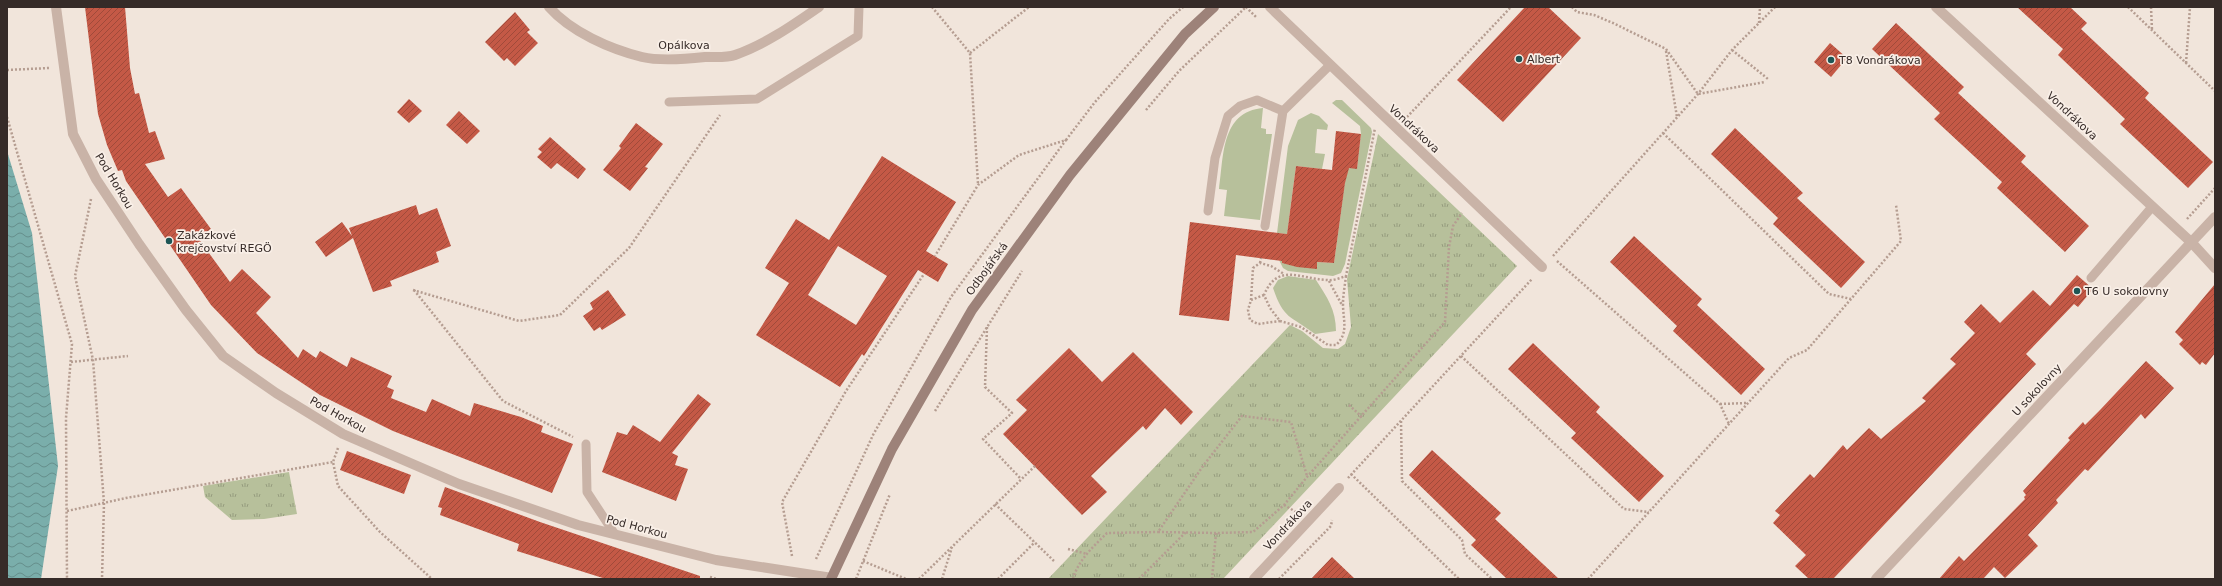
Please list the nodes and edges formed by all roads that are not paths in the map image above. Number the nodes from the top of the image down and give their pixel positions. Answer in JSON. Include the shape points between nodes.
{"nodes":[{"id":1,"x":56,"y":7,"type":"edge"},
{"id":2,"x":549,"y":7,"type":"edge"},
{"id":3,"x":819,"y":7,"type":"edge"},
{"id":4,"x":859,"y":7,"type":"edge"},
{"id":5,"x":1214,"y":7,"type":"edge"},
{"id":6,"x":1270,"y":7,"type":"edge"},
{"id":7,"x":1936,"y":7,"type":"edge"},
{"id":8,"x":1330,"y":65,"type":"junction"},
{"id":9,"x":669,"y":102,"type":"dead end"},
{"id":10,"x":1283,"y":111,"type":"junction"},
{"id":11,"x":2152,"y":207,"type":"junction"},
{"id":12,"x":1208,"y":211,"type":"dead end"},
{"id":13,"x":2215,"y":217,"type":"edge"},
{"id":14,"x":1265,"y":226,"type":"dead end"},
{"id":15,"x":2192,"y":244,"type":"junction"},
{"id":16,"x":1542,"y":267,"type":"road end"},
{"id":17,"x":2215,"y":268,"type":"edge"},
{"id":18,"x":2091,"y":278,"type":"dead end"},
{"id":19,"x":586,"y":444,"type":"road end"},
{"id":20,"x":1339,"y":488,"type":"road end"},
{"id":21,"x":614,"y":533,"type":"junction"},
{"id":22,"x":832,"y":579,"type":"edge"},
{"id":23,"x":1254,"y":579,"type":"edge"},
{"id":24,"x":1876,"y":579,"type":"edge"}],
"edges":[{"from":1,"to":21,"type":"street","name":"Pod Horkou","via":[[73,134],[96,179],[160,274],[223,356],[343,434],[459,484],[578,524]]},
{"from":2,"to":3,"type":"street","name":"Opálkova","via":[[557,16],[583,33],[615,48],[644,57],[689,59],[734,56],[777,36]]},
{"from":4,"to":9,"type":"lane","via":[[858,36],[757,99]]},
{"from":5,"to":22,"type":"street","name":"Odbojářská","via":[[1186,34],[1070,175],[972,310],[892,449]]},
{"from":6,"to":8,"type":"street","name":"Vondrákova"},
{"from":7,"to":11,"type":"street","name":"Vondrákova"},
{"from":8,"to":10,"type":"lane"},
{"from":8,"to":16,"type":"street","name":"Vondrákova"},
{"from":10,"to":12,"type":"lane","via":[[1258,100],[1240,106],[1228,116],[1216,158]]},
{"from":10,"to":14,"type":"lane"},
{"from":11,"to":15,"type":"street","name":"Vondrákova"},
{"from":11,"to":18,"type":"lane"},
{"from":13,"to":15,"type":"street","name":"U sokolovny"},
{"from":15,"to":17,"type":"street","name":"Vondrákova"},
{"from":15,"to":24,"type":"street","name":"U sokolovny"},
{"from":19,"to":21,"type":"lane","via":[[587,492]]},
{"from":20,"to":23,"type":"street","name":"Vondrákova"},
{"from":21,"to":22,"type":"street","name":"Pod Horkou","via":[[716,560]]}]}
